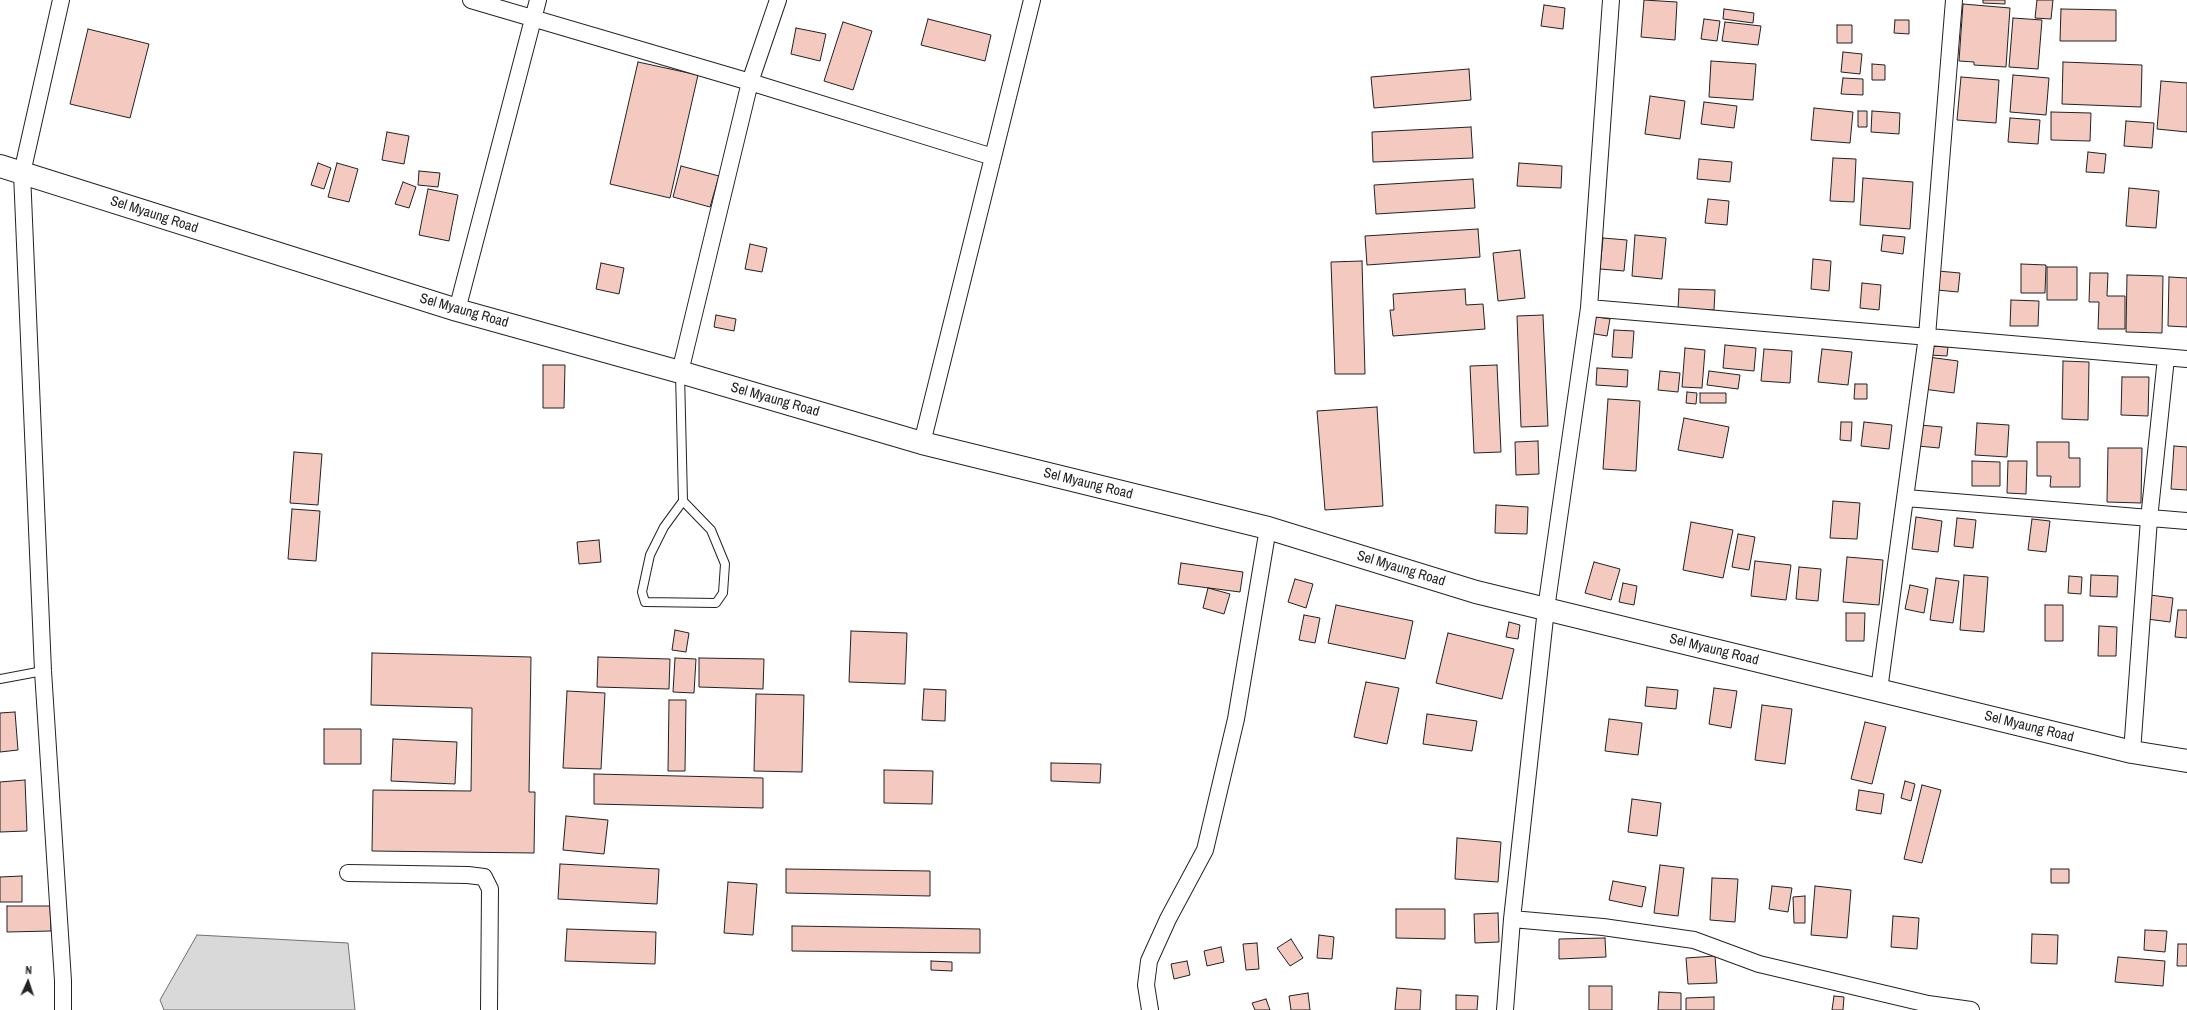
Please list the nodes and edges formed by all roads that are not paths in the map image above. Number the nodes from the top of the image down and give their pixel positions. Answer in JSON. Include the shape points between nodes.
{"nodes":[{"id":1,"x":61,"y":0,"type":"edge"},
{"id":2,"x":471,"y":0,"type":"edge"},
{"id":3,"x":538,"y":0,"type":"edge"},
{"id":4,"x":778,"y":0,"type":"edge"},
{"id":5,"x":1032,"y":0,"type":"edge"},
{"id":6,"x":1611,"y":0,"type":"edge"},
{"id":7,"x":1954,"y":0,"type":"edge"},
{"id":8,"x":533,"y":18,"type":"junction"},
{"id":9,"x":750,"y":82,"type":"junction"},
{"id":10,"x":994,"y":157,"type":"junction"},
{"id":11,"x":0,"y":166,"type":"edge"},
{"id":12,"x":22,"y":173,"type":"junction"},
{"id":13,"x":1589,"y":308,"type":"junction"},
{"id":14,"x":457,"y":310,"type":"junction"},
{"id":15,"x":1926,"y":336,"type":"junction"},
{"id":16,"x":2166,"y":358,"type":"junction"},
{"id":17,"x":2187,"y":359,"type":"edge"},
{"id":18,"x":680,"y":372,"type":"junction"},
{"id":19,"x":922,"y":443,"type":"junction"},
{"id":20,"x":1906,"y":498,"type":"junction"},
{"id":21,"x":683,"y":502,"type":"junction"},
{"id":22,"x":2149,"y":519,"type":"junction"},
{"id":23,"x":2187,"y":521,"type":"edge"},
{"id":24,"x":1268,"y":528,"type":"junction"},
{"id":25,"x":1546,"y":609,"type":"junction"},
{"id":26,"x":43,"y":671,"type":"junction"},
{"id":27,"x":0,"y":679,"type":"edge"},
{"id":28,"x":1879,"y":690,"type":"junction"},
{"id":29,"x":2132,"y":752,"type":"junction"},
{"id":30,"x":2187,"y":761,"type":"edge"},
{"id":31,"x":348,"y":873,"type":"dead end"},
{"id":32,"x":1512,"y":920,"type":"junction"},
{"id":33,"x":1928,"y":1007,"type":"edge"},
{"id":34,"x":63,"y":1010,"type":"edge"},
{"id":35,"x":489,"y":1010,"type":"edge"},
{"id":36,"x":1150,"y":1010,"type":"edge"},
{"id":37,"x":1505,"y":1010,"type":"edge"},
{"id":38,"x":1971,"y":1010,"type":"edge"}],
"edges":[{"from":1,"to":12,"type":"street"},
{"from":2,"to":8,"type":"street"},
{"from":3,"to":8,"type":"street"},
{"from":4,"to":9,"type":"street"},
{"from":5,"to":10,"type":"street"},
{"from":6,"to":13,"type":"street"},
{"from":7,"to":15,"type":"street"},
{"from":8,"to":9,"type":"street"},
{"from":8,"to":14,"type":"street"},
{"from":9,"to":10,"type":"street"},
{"from":9,"to":18,"type":"street"},
{"from":10,"to":19,"type":"street"},
{"from":11,"to":12,"type":"main road","name":"Sel Myaung Road"},
{"from":12,"to":14,"type":"main road","name":"Sel Myaung Road"},
{"from":12,"to":26,"type":"street"},
{"from":13,"to":15,"type":"street"},
{"from":13,"to":25,"type":"street"},
{"from":14,"to":18,"type":"main road","name":"Sel Myaung Road"},
{"from":15,"to":16,"type":"street"},
{"from":15,"to":20,"type":"street"},
{"from":16,"to":17,"type":"street"},
{"from":16,"to":22,"type":"street"},
{"from":18,"to":19,"type":"main road","name":"Sel Myaung Road"},
{"from":18,"to":21,"type":"lane"},
{"from":19,"to":24,"type":"main road","name":"Sel Myaung Road"},
{"from":20,"to":22,"type":"street"},
{"from":20,"to":28,"type":"street"},
{"from":21,"to":21,"type":"lane","via":[[664,527],[650,555],[642,592],[645,602],[716,603],[723,593],[724,564],[711,530]]},
{"from":22,"to":23,"type":"street"},
{"from":22,"to":29,"type":"street"},
{"from":24,"to":25,"type":"main road","name":"Sel Myaung Road","via":[[1476,592]]},
{"from":24,"to":36,"type":"street","via":[[1236,719],[1205,850],[1149,961],[1146,985]]},
{"from":25,"to":28,"type":"main road","name":"Sel Myaung Road"},
{"from":25,"to":32,"type":"street"},
{"from":26,"to":27,"type":"lane"},
{"from":26,"to":34,"type":"street"},
{"from":28,"to":29,"type":"main road","name":"Sel Myaung Road"},
{"from":29,"to":30,"type":"main road","name":"Sel Myaung Road"},
{"from":31,"to":35,"type":"street","via":[[468,874],[484,877],[490,889]]},
{"from":32,"to":33,"type":"street","via":[[1603,927],[1694,940],[1759,964]]},
{"from":32,"to":37,"type":"street"},
{"from":33,"to":38,"type":"street"}]}
